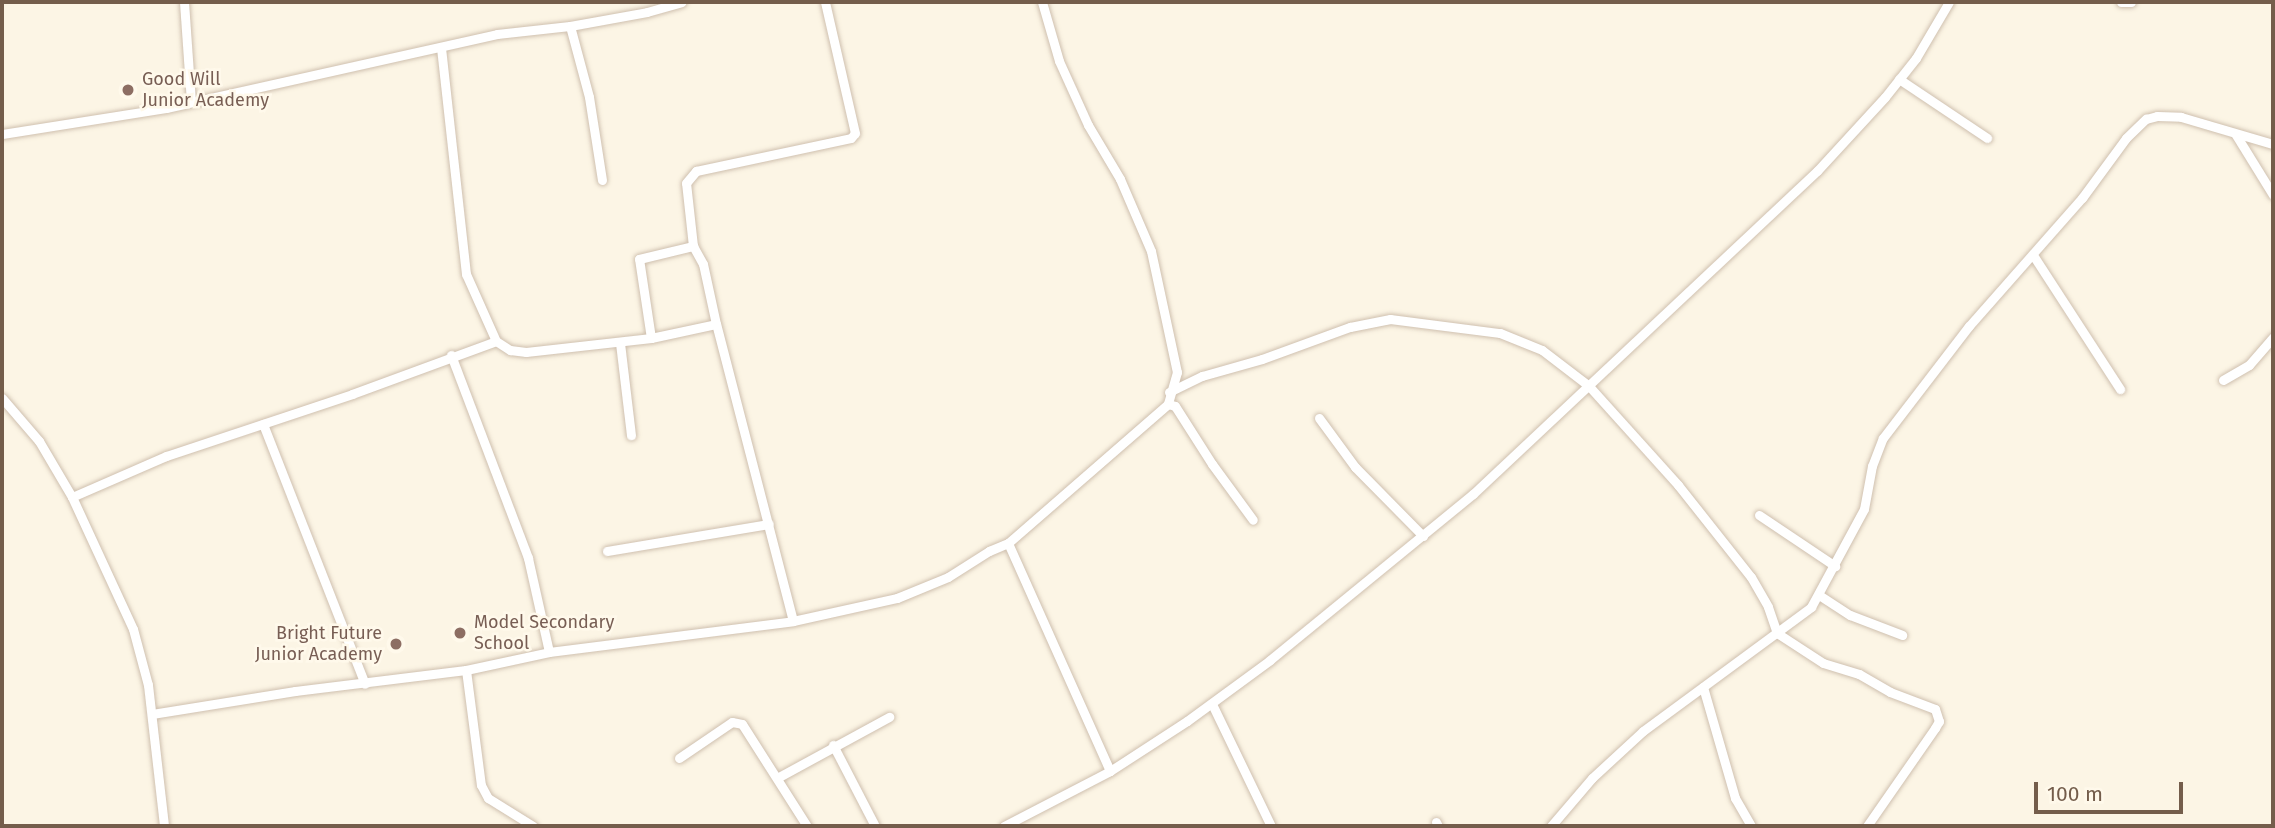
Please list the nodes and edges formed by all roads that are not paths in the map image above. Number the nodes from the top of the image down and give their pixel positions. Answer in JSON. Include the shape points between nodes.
{"nodes":[{"id":1,"x":184,"y":2,"type":"edge"},
{"id":2,"x":682,"y":2,"type":"edge"},
{"id":3,"x":825,"y":2,"type":"edge"},
{"id":4,"x":1042,"y":2,"type":"edge"},
{"id":5,"x":1950,"y":2,"type":"edge"},
{"id":6,"x":2120,"y":2,"type":"edge"},
{"id":7,"x":2131,"y":2,"type":"edge"},
{"id":8,"x":570,"y":26,"type":"junction"},
{"id":9,"x":441,"y":48,"type":"junction"},
{"id":10,"x":1899,"y":79,"type":"junction"},
{"id":11,"x":191,"y":102,"type":"junction"},
{"id":12,"x":2230,"y":131,"type":"junction"},
{"id":13,"x":2,"y":134,"type":"edge"},
{"id":14,"x":1987,"y":138,"type":"dead end"},
{"id":15,"x":2273,"y":144,"type":"edge"},
{"id":16,"x":602,"y":180,"type":"dead end"},
{"id":17,"x":2273,"y":195,"type":"edge"},
{"id":18,"x":693,"y":246,"type":"junction"},
{"id":19,"x":2033,"y":255,"type":"junction"},
{"id":20,"x":716,"y":324,"type":"junction"},
{"id":21,"x":2273,"y":337,"type":"edge"},
{"id":22,"x":651,"y":338,"type":"junction"},
{"id":23,"x":496,"y":341,"type":"junction"},
{"id":24,"x":620,"y":343,"type":"junction"},
{"id":25,"x":451,"y":355,"type":"junction"},
{"id":26,"x":2223,"y":380,"type":"dead end"},
{"id":27,"x":1590,"y":386,"type":"junction"},
{"id":28,"x":2120,"y":389,"type":"dead end"},
{"id":29,"x":1169,"y":392,"type":"junction"},
{"id":30,"x":2,"y":398,"type":"edge"},
{"id":31,"x":1168,"y":404,"type":"junction"},
{"id":32,"x":1319,"y":418,"type":"dead end"},
{"id":33,"x":263,"y":424,"type":"junction"},
{"id":34,"x":631,"y":435,"type":"dead end"},
{"id":35,"x":72,"y":497,"type":"junction"},
{"id":36,"x":1759,"y":515,"type":"dead end"},
{"id":37,"x":1253,"y":520,"type":"dead end"},
{"id":38,"x":769,"y":524,"type":"junction"},
{"id":39,"x":1423,"y":536,"type":"junction"},
{"id":40,"x":1008,"y":543,"type":"junction"},
{"id":41,"x":607,"y":551,"type":"dead end"},
{"id":42,"x":1835,"y":566,"type":"junction"},
{"id":43,"x":1819,"y":595,"type":"junction"},
{"id":44,"x":793,"y":621,"type":"junction"},
{"id":45,"x":1777,"y":633,"type":"junction"},
{"id":46,"x":1902,"y":635,"type":"dead end"},
{"id":47,"x":550,"y":652,"type":"junction"},
{"id":48,"x":466,"y":670,"type":"junction"},
{"id":49,"x":365,"y":684,"type":"junction"},
{"id":50,"x":1703,"y":687,"type":"junction"},
{"id":51,"x":1212,"y":704,"type":"junction"},
{"id":52,"x":152,"y":714,"type":"junction"},
{"id":53,"x":889,"y":717,"type":"dead end"},
{"id":54,"x":833,"y":746,"type":"junction"},
{"id":55,"x":679,"y":758,"type":"dead end"},
{"id":56,"x":1110,"y":771,"type":"junction"},
{"id":57,"x":777,"y":778,"type":"junction"},
{"id":58,"x":164,"y":826,"type":"edge"},
{"id":59,"x":533,"y":826,"type":"edge"},
{"id":60,"x":807,"y":826,"type":"edge"},
{"id":61,"x":875,"y":826,"type":"edge"},
{"id":62,"x":1004,"y":826,"type":"edge"},
{"id":63,"x":1272,"y":826,"type":"edge"},
{"id":64,"x":1551,"y":826,"type":"edge"},
{"id":65,"x":1751,"y":826,"type":"edge"},
{"id":66,"x":1867,"y":826,"type":"edge"}],
"edges":[{"from":1,"to":11,"type":"street"},
{"from":2,"to":8,"type":"street"},
{"from":3,"to":18,"type":"street","via":[[855,134],[696,171],[686,183]]},
{"from":4,"to":29,"type":"street","via":[[1059,61],[1152,251],[1177,372]]},
{"from":5,"to":10,"type":"street"},
{"from":6,"to":7,"type":"street"},
{"from":8,"to":9,"type":"street","via":[[497,34]]},
{"from":8,"to":16,"type":"street","via":[[589,97]]},
{"from":9,"to":11,"type":"street"},
{"from":9,"to":23,"type":"street","via":[[466,274]]},
{"from":10,"to":14,"type":"street"},
{"from":10,"to":27,"type":"street","via":[[1817,171]]},
{"from":11,"to":13,"type":"street"},
{"from":12,"to":15,"type":"street"},
{"from":12,"to":17,"type":"street","via":[[2239,136]]},
{"from":12,"to":19,"type":"street","via":[[2181,117],[2146,119]]},
{"from":18,"to":20,"type":"street","via":[[703,264]]},
{"from":18,"to":22,"type":"street","via":[[639,259]]},
{"from":19,"to":28,"type":"street"},
{"from":19,"to":42,"type":"street","via":[[1969,326],[1883,438],[1864,509]]},
{"from":20,"to":22,"type":"street"},
{"from":20,"to":38,"type":"street"},
{"from":21,"to":26,"type":"street","via":[[2249,365]]},
{"from":22,"to":24,"type":"street"},
{"from":23,"to":24,"type":"street","via":[[510,350],[526,352]]},
{"from":23,"to":25,"type":"street"},
{"from":24,"to":34,"type":"street"},
{"from":25,"to":33,"type":"street"},
{"from":25,"to":47,"type":"street","via":[[528,558]]},
{"from":27,"to":29,"type":"street","via":[[1519,339],[1472,328],[1390,319],[1350,327],[1202,376]]},
{"from":27,"to":39,"type":"street"},
{"from":27,"to":45,"type":"street","via":[[1751,577]]},
{"from":29,"to":31,"type":"street"},
{"from":30,"to":35,"type":"street","via":[[39,441]]},
{"from":31,"to":37,"type":"street","via":[[1175,405]]},
{"from":31,"to":40,"type":"street"},
{"from":32,"to":39,"type":"street","via":[[1355,467]]},
{"from":33,"to":35,"type":"street","via":[[166,456]]},
{"from":33,"to":49,"type":"street"},
{"from":35,"to":52,"type":"street","via":[[133,629]]},
{"from":36,"to":42,"type":"street"},
{"from":38,"to":41,"type":"street"},
{"from":38,"to":44,"type":"street"},
{"from":39,"to":51,"type":"street"},
{"from":40,"to":44,"type":"street","via":[[948,577],[897,597]]},
{"from":40,"to":56,"type":"street"},
{"from":42,"to":43,"type":"street"},
{"from":43,"to":45,"type":"street","via":[[1811,607]]},
{"from":43,"to":46,"type":"street","via":[[1850,615]]},
{"from":44,"to":47,"type":"street"},
{"from":45,"to":50,"type":"street"},
{"from":45,"to":66,"type":"street","via":[[1823,663],[1859,674],[1938,713],[1939,721],[1925,745]]},
{"from":47,"to":48,"type":"street"},
{"from":48,"to":49,"type":"street"},
{"from":48,"to":59,"type":"street","via":[[481,785],[488,798]]},
{"from":49,"to":52,"type":"street"},
{"from":50,"to":64,"type":"street","via":[[1592,778]]},
{"from":50,"to":65,"type":"street","via":[[1735,798]]},
{"from":51,"to":56,"type":"street"},
{"from":51,"to":63,"type":"street"},
{"from":52,"to":58,"type":"street"},
{"from":53,"to":54,"type":"street"},
{"from":54,"to":57,"type":"street"},
{"from":54,"to":61,"type":"street"},
{"from":55,"to":57,"type":"street","via":[[738,722]]},
{"from":56,"to":62,"type":"street"},
{"from":57,"to":60,"type":"street"}]}
